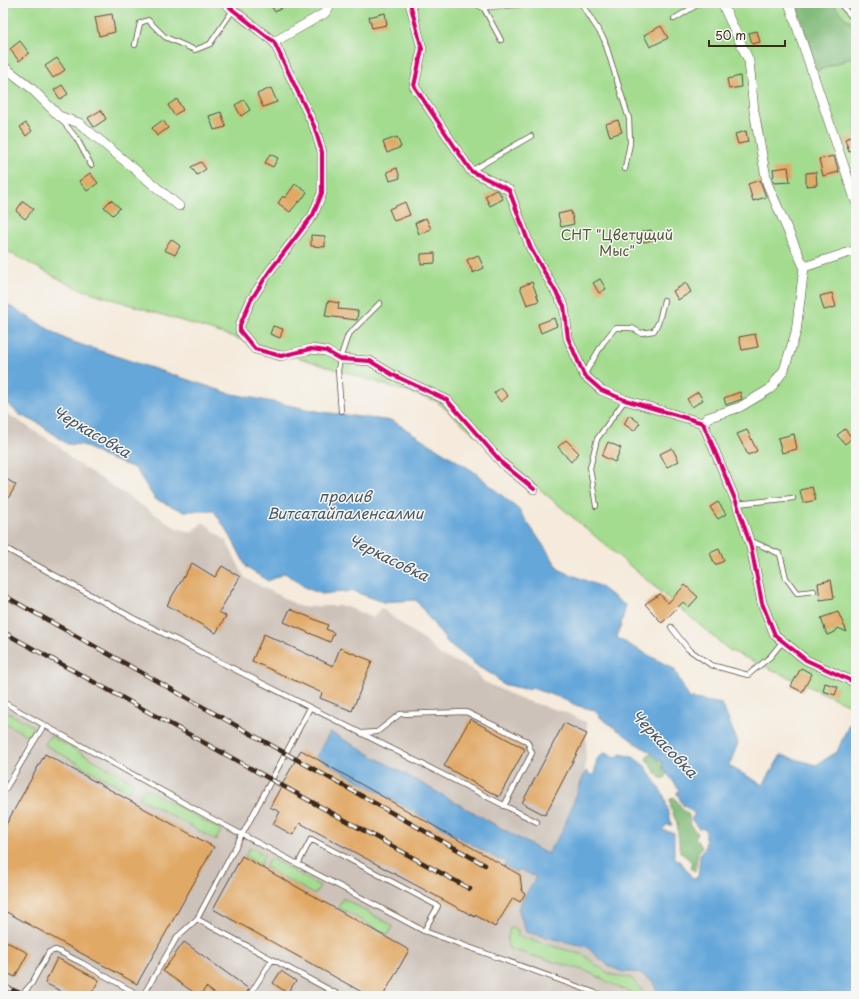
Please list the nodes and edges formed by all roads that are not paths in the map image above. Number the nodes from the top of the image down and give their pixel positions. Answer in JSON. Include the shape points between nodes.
{"nodes":[{"id":1,"x":225,"y":3,"type":"edge"},
{"id":2,"x":332,"y":3,"type":"edge"},
{"id":3,"x":410,"y":3,"type":"edge"},
{"id":4,"x":518,"y":3,"type":"edge"},
{"id":5,"x":581,"y":3,"type":"edge"},
{"id":6,"x":700,"y":3,"type":"edge"},
{"id":7,"x":722,"y":3,"type":"edge"},
{"id":8,"x":789,"y":3,"type":"edge"},
{"id":9,"x":839,"y":3,"type":"edge"},
{"id":10,"x":481,"y":4,"type":"edge"},
{"id":11,"x":232,"y":10,"type":"junction"},
{"id":12,"x":674,"y":19,"type":"dead end"},
{"id":13,"x":856,"y":19,"type":"edge"},
{"id":14,"x":501,"y":40,"type":"dead end"},
{"id":15,"x":274,"y":42,"type":"junction"},
{"id":16,"x":135,"y":45,"type":"dead end"},
{"id":17,"x":3,"y":66,"type":"edge"},
{"id":18,"x":59,"y":116,"type":"junction"},
{"id":19,"x":531,"y":136,"type":"dead end"},
{"id":20,"x":91,"y":165,"type":"dead end"},
{"id":21,"x":625,"y":169,"type":"dead end"},
{"id":22,"x":471,"y":171,"type":"junction"},
{"id":23,"x":856,"y":202,"type":"edge"},
{"id":24,"x":178,"y":206,"type":"dead end"},
{"id":25,"x":856,"y":250,"type":"edge"},
{"id":26,"x":804,"y":267,"type":"junction"},
{"id":27,"x":664,"y":300,"type":"dead end"},
{"id":28,"x":380,"y":304,"type":"dead end"},
{"id":29,"x":340,"y":359,"type":"junction"},
{"id":30,"x":584,"y":376,"type":"junction"},
{"id":31,"x":625,"y":400,"type":"junction"},
{"id":32,"x":341,"y":411,"type":"dead end"},
{"id":33,"x":703,"y":423,"type":"junction"},
{"id":34,"x":534,"y":489,"type":"dead end"},
{"id":35,"x":794,"y":498,"type":"dead end"},
{"id":36,"x":737,"y":504,"type":"junction"},
{"id":37,"x":596,"y":506,"type":"dead end"},
{"id":38,"x":749,"y":540,"type":"junction"},
{"id":39,"x":3,"y":547,"type":"edge"},
{"id":40,"x":814,"y":591,"type":"dead end"},
{"id":41,"x":671,"y":627,"type":"dead end"},
{"id":42,"x":782,"y":641,"type":"junction"},
{"id":43,"x":856,"y":683,"type":"edge"},
{"id":44,"x":3,"y":702,"type":"edge"},
{"id":45,"x":310,"y":708,"type":"junction"},
{"id":46,"x":44,"y":725,"type":"junction"},
{"id":47,"x":360,"y":733,"type":"junction"},
{"id":48,"x":3,"y":793,"type":"edge"},
{"id":49,"x":504,"y":806,"type":"junction"},
{"id":50,"x":537,"y":822,"type":"dead end"},
{"id":51,"x":242,"y":834,"type":"junction"},
{"id":52,"x":298,"y":864,"type":"junction"},
{"id":53,"x":197,"y":919,"type":"junction"},
{"id":54,"x":424,"y":931,"type":"junction"},
{"id":55,"x":272,"y":960,"type":"junction"},
{"id":56,"x":21,"y":996,"type":"edge"},
{"id":57,"x":249,"y":996,"type":"edge"},
{"id":58,"x":341,"y":996,"type":"edge"},
{"id":59,"x":604,"y":996,"type":"edge"}],
"edges":[{"from":1,"to":11,"type":"street"},
{"from":2,"to":15,"type":"street","via":[[325,13]]},
{"from":3,"to":22,"type":"street","via":[[422,49],[414,86]]},
{"from":4,"to":10,"type":"street"},
{"from":5,"to":21,"type":"lane","via":[[604,39],[628,119],[630,143]]},
{"from":6,"to":12,"type":"lane"},
{"from":7,"to":26,"type":"street","via":[[749,61],[754,111],[767,183]]},
{"from":8,"to":23,"type":"street"},
{"from":9,"to":13,"type":"lane"},
{"from":10,"to":14,"type":"lane"},
{"from":11,"to":15,"type":"street"},
{"from":11,"to":16,"type":"lane","via":[[210,44],[195,50],[165,37],[148,20],[140,22]]},
{"from":15,"to":29,"type":"street","via":[[314,126],[322,152],[322,193],[312,215],[251,300],[240,325],[240,332],[255,349],[281,356],[311,349],[326,351]]},
{"from":17,"to":18,"type":"street","via":[[30,87]]},
{"from":18,"to":20,"type":"lane","via":[[77,139]]},
{"from":18,"to":24,"type":"street","via":[[79,122]]},
{"from":19,"to":22,"type":"lane"},
{"from":22,"to":30,"type":"street","via":[[509,190],[531,249],[564,306],[568,338]]},
{"from":25,"to":26,"type":"street"},
{"from":26,"to":33,"type":"street","via":[[796,332],[784,370],[770,389],[740,407],[707,418]]},
{"from":27,"to":30,"type":"lane","via":[[654,331],[642,333],[632,328],[615,328]]},
{"from":28,"to":29,"type":"lane","via":[[348,336]]},
{"from":29,"to":32,"type":"lane","via":[[338,370]]},
{"from":29,"to":34,"type":"street","via":[[370,361],[447,400],[503,464]]},
{"from":30,"to":31,"type":"street","via":[[601,390]]},
{"from":31,"to":33,"type":"street"},
{"from":31,"to":37,"type":"lane","via":[[597,439],[590,468]]},
{"from":33,"to":36,"type":"street"},
{"from":35,"to":36,"type":"lane"},
{"from":36,"to":38,"type":"street"},
{"from":38,"to":40,"type":"lane","via":[[780,554],[786,578],[797,593]]},
{"from":38,"to":42,"type":"street","via":[[762,604],[775,635]]},
{"from":39,"to":45,"type":"lane","via":[[133,618]]},
{"from":41,"to":42,"type":"lane","via":[[688,649],[711,665],[748,675],[770,657]]},
{"from":42,"to":43,"type":"street","via":[[806,660]]},
{"from":44,"to":46,"type":"lane"},
{"from":45,"to":47,"type":"lane"},
{"from":45,"to":51,"type":"lane"},
{"from":46,"to":48,"type":"lane"},
{"from":46,"to":51,"type":"lane"},
{"from":47,"to":49,"type":"lane"},
{"from":47,"to":49,"type":"lane","via":[[377,732],[400,714],[466,712],[528,741],[532,753]]},
{"from":49,"to":50,"type":"lane"},
{"from":51,"to":52,"type":"lane"},
{"from":51,"to":53,"type":"lane"},
{"from":52,"to":54,"type":"lane"},
{"from":52,"to":54,"type":"lane","via":[[311,839],[438,906]]},
{"from":53,"to":55,"type":"lane"},
{"from":53,"to":56,"type":"lane","via":[[177,937],[144,994],[139,995],[56,950],[49,952],[32,983]]},
{"from":54,"to":59,"type":"lane"},
{"from":55,"to":57,"type":"lane"},
{"from":55,"to":58,"type":"lane"}]}
